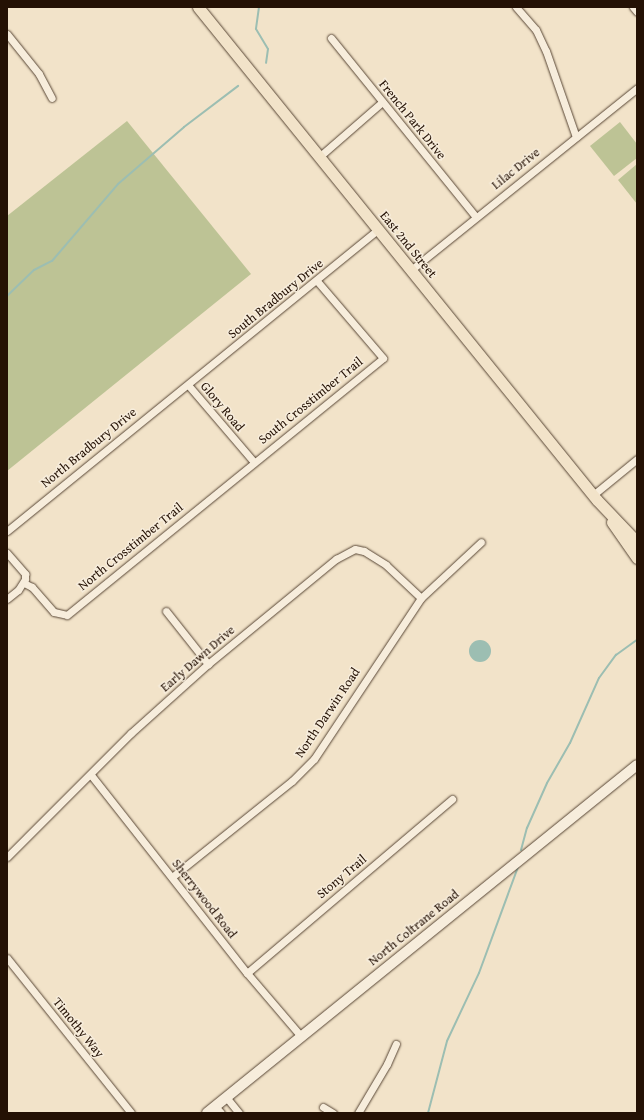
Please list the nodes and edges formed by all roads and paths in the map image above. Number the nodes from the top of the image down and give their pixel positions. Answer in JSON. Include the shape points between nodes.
{"nodes":[{"id":1,"x":198,"y":7,"type":"edge"},
{"id":2,"x":516,"y":7,"type":"edge"},
{"id":3,"x":633,"y":7,"type":"edge"},
{"id":4,"x":637,"y":12,"type":"edge"},
{"id":5,"x":7,"y":34,"type":"edge"},
{"id":6,"x":331,"y":38,"type":"dead end"},
{"id":7,"x":637,"y":88,"type":"edge"},
{"id":8,"x":52,"y":98,"type":"dead end"},
{"id":9,"x":382,"y":102,"type":"junction"},
{"id":10,"x":576,"y":137,"type":"junction"},
{"id":11,"x":319,"y":157,"type":"junction"},
{"id":12,"x":476,"y":217,"type":"junction"},
{"id":13,"x":378,"y":230,"type":"junction"},
{"id":14,"x":411,"y":270,"type":"junction"},
{"id":15,"x":317,"y":281,"type":"junction"},
{"id":16,"x":189,"y":386,"type":"junction"},
{"id":17,"x":637,"y":459,"type":"edge"},
{"id":18,"x":254,"y":462,"type":"junction"},
{"id":19,"x":595,"y":497,"type":"junction"},
{"id":20,"x":7,"y":531,"type":"edge"},
{"id":21,"x":481,"y":542,"type":"dead end"},
{"id":22,"x":637,"y":542,"type":"edge"},
{"id":23,"x":7,"y":553,"type":"edge"},
{"id":24,"x":637,"y":558,"type":"edge"},
{"id":25,"x":24,"y":583,"type":"junction"},
{"id":26,"x":421,"y":598,"type":"junction"},
{"id":27,"x":7,"y":599,"type":"edge"},
{"id":28,"x":166,"y":611,"type":"dead end"},
{"id":29,"x":208,"y":664,"type":"junction"},
{"id":30,"x":637,"y":765,"type":"edge"},
{"id":31,"x":91,"y":776,"type":"junction"},
{"id":32,"x":452,"y":799,"type":"dead end"},
{"id":33,"x":7,"y":857,"type":"edge"},
{"id":34,"x":172,"y":877,"type":"junction"},
{"id":35,"x":7,"y":958,"type":"edge"},
{"id":36,"x":247,"y":973,"type":"junction"},
{"id":37,"x":300,"y":1036,"type":"junction"},
{"id":38,"x":396,"y":1044,"type":"dead end"},
{"id":39,"x":226,"y":1097,"type":"junction"},
{"id":40,"x":323,"y":1107,"type":"dead end"},
{"id":41,"x":214,"y":1111,"type":"edge"},
{"id":42,"x":131,"y":1113,"type":"edge"},
{"id":43,"x":239,"y":1113,"type":"edge"},
{"id":44,"x":333,"y":1113,"type":"edge"},
{"id":45,"x":358,"y":1113,"type":"edge"}],
"edges":[{"from":1,"to":11,"type":"main road","name":"East 2nd Street"},
{"from":2,"to":10,"type":"street","via":[[536,30]]},
{"from":3,"to":4,"type":"street"},
{"from":5,"to":8,"type":"street","via":[[39,74]]},
{"from":6,"to":9,"type":"street","name":"French Park Drive"},
{"from":7,"to":10,"type":"street","name":"Lilac Drive"},
{"from":9,"to":11,"type":"street"},
{"from":9,"to":12,"type":"street","name":"French Park Drive"},
{"from":10,"to":12,"type":"street","name":"Lilac Drive"},
{"from":11,"to":13,"type":"main road","name":"East 2nd Street"},
{"from":12,"to":14,"type":"street","name":"Lilac Drive"},
{"from":13,"to":14,"type":"main road","name":"East 2nd Street"},
{"from":13,"to":15,"type":"street","name":"South Bradbury Drive"},
{"from":14,"to":19,"type":"main road","name":"East 2nd Street"},
{"from":15,"to":16,"type":"street","name":"South Bradbury Drive"},
{"from":15,"to":18,"type":"street","name":"South Crosstimber Trail","via":[[383,358]]},
{"from":16,"to":18,"type":"street","name":"Glory Road"},
{"from":16,"to":20,"type":"street","name":"North Bradbury Drive"},
{"from":17,"to":19,"type":"street"},
{"from":18,"to":25,"type":"street","name":"North Crosstimber Trail","via":[[67,615],[54,612],[32,587]]},
{"from":19,"to":22,"type":"main road","name":"East 2nd Street"},
{"from":19,"to":24,"type":"main road","name":"East 2nd Street"},
{"from":21,"to":26,"type":"street","name":"North Darwin Road"},
{"from":23,"to":25,"type":"street","via":[[25,574]]},
{"from":25,"to":27,"type":"street"},
{"from":26,"to":29,"type":"street","name":"Early Dawn Drive","via":[[386,565],[364,551],[354,549],[336,559]]},
{"from":26,"to":34,"type":"street","name":"North Darwin Road","via":[[314,759],[292,782]]},
{"from":28,"to":29,"type":"street"},
{"from":29,"to":31,"type":"street","name":"Early Dawn Drive","via":[[131,734]]},
{"from":30,"to":37,"type":"street","name":"North Coltrane Road"},
{"from":31,"to":33,"type":"street","name":"Early Dawn Drive"},
{"from":31,"to":34,"type":"street","name":"Sherrywood Road"},
{"from":32,"to":36,"type":"street","name":"Stony Trail"},
{"from":34,"to":36,"type":"street","name":"Sherrywood Road"},
{"from":35,"to":42,"type":"street","name":"Timothy Way"},
{"from":36,"to":37,"type":"street","name":"Sherrywood Road"},
{"from":37,"to":39,"type":"street","name":"North Coltrane Road"},
{"from":38,"to":45,"type":"street"},
{"from":39,"to":41,"type":"street","name":"North Coltrane Road"},
{"from":39,"to":43,"type":"street"},
{"from":40,"to":44,"type":"street"}]}
